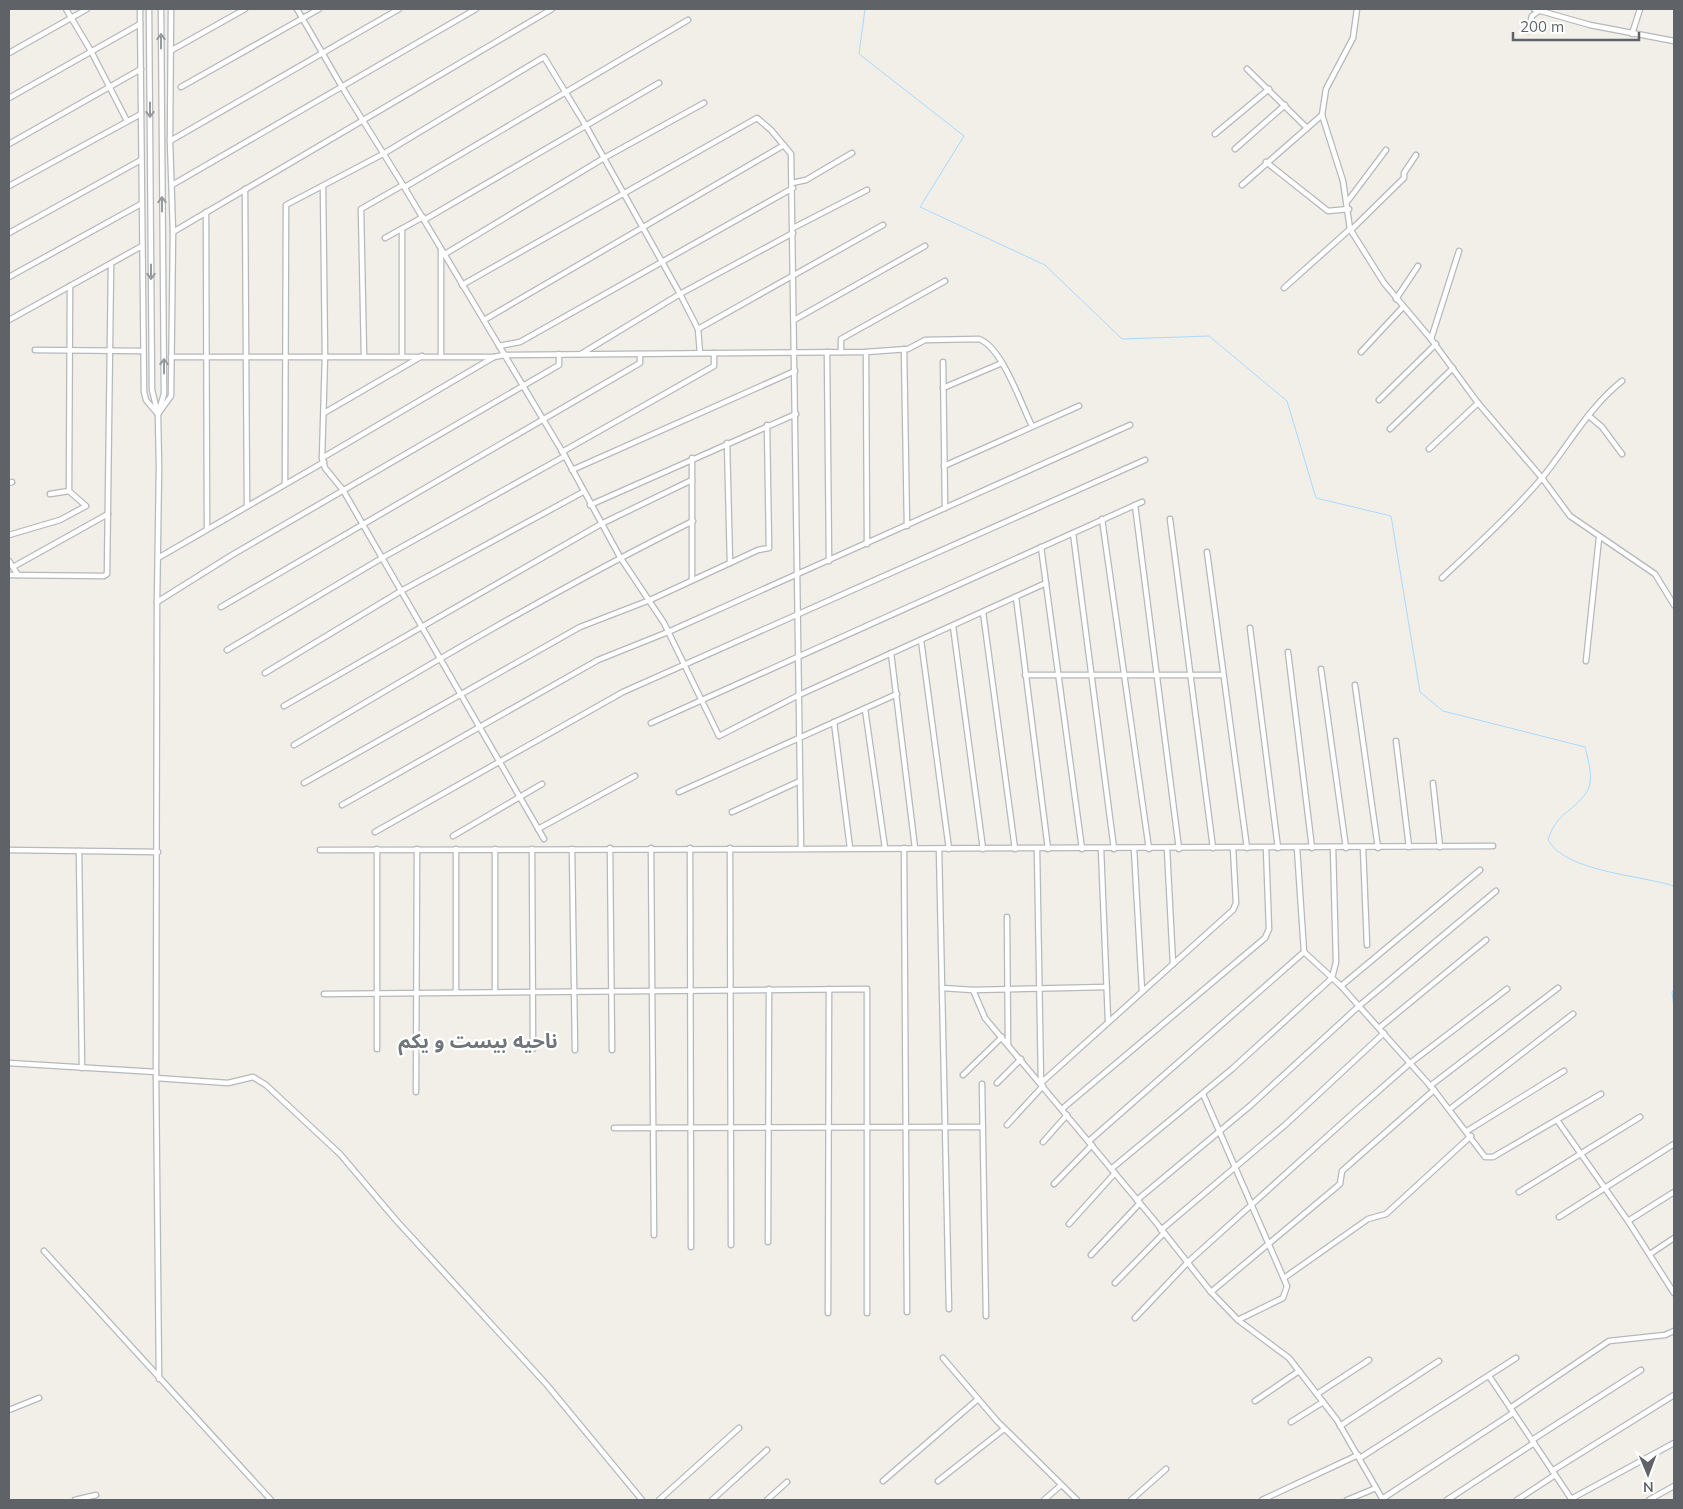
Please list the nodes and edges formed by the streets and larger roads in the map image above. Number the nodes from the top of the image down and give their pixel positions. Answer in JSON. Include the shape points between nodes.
{"nodes":[{"id":1,"x":66,"y":9,"type":"edge"},
{"id":2,"x":87,"y":9,"type":"edge"},
{"id":3,"x":140,"y":9,"type":"edge"},
{"id":4,"x":149,"y":9,"type":"edge"},
{"id":5,"x":161,"y":9,"type":"edge"},
{"id":6,"x":171,"y":9,"type":"edge"},
{"id":7,"x":245,"y":9,"type":"edge"},
{"id":8,"x":297,"y":9,"type":"edge"},
{"id":9,"x":320,"y":9,"type":"edge"},
{"id":10,"x":399,"y":9,"type":"edge"},
{"id":11,"x":476,"y":9,"type":"edge"},
{"id":12,"x":552,"y":9,"type":"edge"},
{"id":13,"x":1357,"y":9,"type":"edge"},
{"id":14,"x":1534,"y":9,"type":"edge"},
{"id":15,"x":1640,"y":9,"type":"edge"},
{"id":16,"x":1540,"y":10,"type":"edge"},
{"id":17,"x":1547,"y":10,"type":"edge"},
{"id":18,"x":72,"y":18,"type":"junction"},
{"id":19,"x":303,"y":18,"type":"junction"},
{"id":20,"x":688,"y":20,"type":"dead end"},
{"id":21,"x":140,"y":24,"type":"junction"},
{"id":22,"x":1528,"y":31,"type":"dead end"},
{"id":23,"x":1632,"y":34,"type":"junction"},
{"id":24,"x":1674,"y":41,"type":"edge"},
{"id":25,"x":172,"y":50,"type":"junction"},
{"id":26,"x":91,"y":51,"type":"junction"},
{"id":27,"x":9,"y":53,"type":"edge"},
{"id":28,"x":322,"y":53,"type":"junction"},
{"id":29,"x":1247,"y":68,"type":"dead end"},
{"id":30,"x":141,"y":69,"type":"junction"},
{"id":31,"x":659,"y":83,"type":"dead end"},
{"id":32,"x":109,"y":86,"type":"junction"},
{"id":33,"x":181,"y":87,"type":"dead end"},
{"id":34,"x":342,"y":87,"type":"junction"},
{"id":35,"x":1269,"y":89,"type":"junction"},
{"id":36,"x":566,"y":92,"type":"junction"},
{"id":37,"x":9,"y":98,"type":"edge"},
{"id":38,"x":704,"y":103,"type":"dead end"},
{"id":39,"x":1285,"y":105,"type":"junction"},
{"id":40,"x":140,"y":114,"type":"junction"},
{"id":41,"x":1322,"y":115,"type":"junction"},
{"id":42,"x":127,"y":121,"type":"junction"},
{"id":43,"x":364,"y":121,"type":"junction"},
{"id":44,"x":586,"y":126,"type":"junction"},
{"id":45,"x":1307,"y":128,"type":"junction"},
{"id":46,"x":1215,"y":134,"type":"dead end"},
{"id":47,"x":170,"y":141,"type":"junction"},
{"id":48,"x":9,"y":144,"type":"edge"},
{"id":49,"x":784,"y":145,"type":"junction"},
{"id":50,"x":1234,"y":149,"type":"dead end"},
{"id":51,"x":1386,"y":150,"type":"dead end"},
{"id":52,"x":852,"y":153,"type":"dead end"},
{"id":53,"x":383,"y":154,"type":"junction"},
{"id":54,"x":1416,"y":155,"type":"dead end"},
{"id":55,"x":604,"y":158,"type":"junction"},
{"id":56,"x":141,"y":160,"type":"junction"},
{"id":57,"x":1266,"y":162,"type":"junction"},
{"id":58,"x":792,"y":185,"type":"junction"},
{"id":59,"x":1242,"y":185,"type":"dead end"},
{"id":60,"x":9,"y":186,"type":"edge"},
{"id":61,"x":172,"y":186,"type":"junction"},
{"id":62,"x":404,"y":186,"type":"junction"},
{"id":63,"x":323,"y":187,"type":"junction"},
{"id":64,"x":245,"y":189,"type":"junction"},
{"id":65,"x":867,"y":190,"type":"dead end"},
{"id":66,"x":623,"y":193,"type":"junction"},
{"id":67,"x":1347,"y":202,"type":"junction"},
{"id":68,"x":142,"y":204,"type":"junction"},
{"id":69,"x":1349,"y":209,"type":"junction"},
{"id":70,"x":206,"y":212,"type":"junction"},
{"id":71,"x":423,"y":218,"type":"junction"},
{"id":72,"x":883,"y":225,"type":"dead end"},
{"id":73,"x":643,"y":228,"type":"junction"},
{"id":74,"x":402,"y":229,"type":"junction"},
{"id":75,"x":793,"y":230,"type":"junction"},
{"id":76,"x":1350,"y":230,"type":"junction"},
{"id":77,"x":173,"y":232,"type":"junction"},
{"id":78,"x":9,"y":233,"type":"edge"},
{"id":79,"x":385,"y":238,"type":"dead end"},
{"id":80,"x":142,"y":246,"type":"junction"},
{"id":81,"x":925,"y":246,"type":"dead end"},
{"id":82,"x":441,"y":249,"type":"junction"},
{"id":83,"x":1459,"y":251,"type":"dead end"},
{"id":84,"x":444,"y":254,"type":"junction"},
{"id":85,"x":661,"y":261,"type":"junction"},
{"id":86,"x":111,"y":265,"type":"junction"},
{"id":87,"x":1418,"y":266,"type":"dead end"},
{"id":88,"x":793,"y":276,"type":"junction"},
{"id":89,"x":9,"y":277,"type":"edge"},
{"id":90,"x":945,"y":281,"type":"dead end"},
{"id":91,"x":70,"y":286,"type":"junction"},
{"id":92,"x":462,"y":286,"type":"junction"},
{"id":93,"x":1284,"y":288,"type":"dead end"},
{"id":94,"x":680,"y":294,"type":"junction"},
{"id":95,"x":1396,"y":299,"type":"junction"},
{"id":96,"x":1404,"y":307,"type":"junction"},
{"id":97,"x":9,"y":320,"type":"edge"},
{"id":98,"x":484,"y":320,"type":"junction"},
{"id":99,"x":794,"y":320,"type":"junction"},
{"id":100,"x":698,"y":329,"type":"junction"},
{"id":101,"x":1432,"y":339,"type":"junction"},
{"id":102,"x":1436,"y":344,"type":"junction"},
{"id":103,"x":499,"y":346,"type":"junction"},
{"id":104,"x":904,"y":349,"type":"junction"},
{"id":105,"x":34,"y":350,"type":"dead end"},
{"id":106,"x":71,"y":350,"type":"junction"},
{"id":107,"x":111,"y":350,"type":"junction"},
{"id":108,"x":142,"y":350,"type":"junction"},
{"id":109,"x":795,"y":352,"type":"junction"},
{"id":110,"x":827,"y":352,"type":"junction"},
{"id":111,"x":841,"y":352,"type":"junction"},
{"id":112,"x":866,"y":352,"type":"junction"},
{"id":113,"x":1361,"y":352,"type":"dead end"},
{"id":114,"x":700,"y":353,"type":"junction"},
{"id":115,"x":714,"y":353,"type":"junction"},
{"id":116,"x":504,"y":354,"type":"junction"},
{"id":117,"x":559,"y":354,"type":"junction"},
{"id":118,"x":580,"y":354,"type":"junction"},
{"id":119,"x":640,"y":354,"type":"junction"},
{"id":120,"x":402,"y":355,"type":"junction"},
{"id":121,"x":424,"y":355,"type":"junction"},
{"id":122,"x":245,"y":356,"type":"junction"},
{"id":123,"x":286,"y":356,"type":"junction"},
{"id":124,"x":325,"y":356,"type":"junction"},
{"id":125,"x":364,"y":356,"type":"junction"},
{"id":126,"x":441,"y":356,"type":"junction"},
{"id":127,"x":171,"y":357,"type":"junction"},
{"id":128,"x":206,"y":357,"type":"junction"},
{"id":129,"x":494,"y":357,"type":"junction"},
{"id":130,"x":943,"y":362,"type":"dead end"},
{"id":131,"x":1002,"y":363,"type":"junction"},
{"id":132,"x":1453,"y":368,"type":"junction"},
{"id":133,"x":795,"y":371,"type":"junction"},
{"id":134,"x":1622,"y":381,"type":"dead end"},
{"id":135,"x":524,"y":387,"type":"junction"},
{"id":136,"x":943,"y":388,"type":"junction"},
{"id":137,"x":1379,"y":400,"type":"dead end"},
{"id":138,"x":1478,"y":403,"type":"junction"},
{"id":139,"x":1079,"y":406,"type":"dead end"},
{"id":140,"x":324,"y":413,"type":"junction"},
{"id":141,"x":158,"y":414,"type":"junction"},
{"id":142,"x":796,"y":414,"type":"junction"},
{"id":143,"x":1589,"y":416,"type":"junction"},
{"id":144,"x":543,"y":420,"type":"junction"},
{"id":145,"x":767,"y":425,"type":"junction"},
{"id":146,"x":1130,"y":425,"type":"dead end"},
{"id":147,"x":1032,"y":426,"type":"junction"},
{"id":148,"x":1390,"y":429,"type":"dead end"},
{"id":149,"x":727,"y":443,"type":"junction"},
{"id":150,"x":1428,"y":449,"type":"dead end"},
{"id":151,"x":563,"y":454,"type":"junction"},
{"id":152,"x":1622,"y":454,"type":"dead end"},
{"id":153,"x":692,"y":458,"type":"junction"},
{"id":154,"x":323,"y":460,"type":"junction"},
{"id":155,"x":1145,"y":460,"type":"dead end"},
{"id":156,"x":944,"y":466,"type":"junction"},
{"id":157,"x":572,"y":470,"type":"junction"},
{"id":158,"x":1542,"y":478,"type":"junction"},
{"id":159,"x":692,"y":480,"type":"junction"},
{"id":160,"x":285,"y":484,"type":"junction"},
{"id":161,"x":343,"y":490,"type":"junction"},
{"id":162,"x":69,"y":491,"type":"junction"},
{"id":163,"x":583,"y":492,"type":"junction"},
{"id":164,"x":50,"y":494,"type":"dead end"},
{"id":165,"x":1142,"y":502,"type":"dead end"},
{"id":166,"x":590,"y":504,"type":"junction"},
{"id":167,"x":247,"y":505,"type":"junction"},
{"id":168,"x":1135,"y":505,"type":"junction"},
{"id":169,"x":944,"y":508,"type":"junction"},
{"id":170,"x":108,"y":514,"type":"junction"},
{"id":171,"x":1170,"y":519,"type":"dead end"},
{"id":172,"x":1102,"y":520,"type":"junction"},
{"id":173,"x":693,"y":521,"type":"junction"},
{"id":174,"x":601,"y":524,"type":"junction"},
{"id":175,"x":363,"y":525,"type":"junction"},
{"id":176,"x":907,"y":526,"type":"junction"},
{"id":177,"x":207,"y":529,"type":"junction"},
{"id":178,"x":1073,"y":533,"type":"junction"},
{"id":179,"x":9,"y":535,"type":"edge"},
{"id":180,"x":1599,"y":538,"type":"junction"},
{"id":181,"x":867,"y":544,"type":"junction"},
{"id":182,"x":1041,"y":547,"type":"junction"},
{"id":183,"x":1207,"y":552,"type":"dead end"},
{"id":184,"x":620,"y":557,"type":"junction"},
{"id":185,"x":158,"y":558,"type":"junction"},
{"id":186,"x":382,"y":558,"type":"junction"},
{"id":187,"x":9,"y":561,"type":"edge"},
{"id":188,"x":829,"y":561,"type":"junction"},
{"id":189,"x":730,"y":563,"type":"junction"},
{"id":190,"x":13,"y":567,"type":"junction"},
{"id":191,"x":797,"y":575,"type":"junction"},
{"id":192,"x":9,"y":576,"type":"edge"},
{"id":193,"x":18,"y":576,"type":"junction"},
{"id":194,"x":1442,"y":578,"type":"dead end"},
{"id":195,"x":692,"y":580,"type":"junction"},
{"id":196,"x":1046,"y":583,"type":"junction"},
{"id":197,"x":401,"y":591,"type":"junction"},
{"id":198,"x":1016,"y":597,"type":"junction"},
{"id":199,"x":650,"y":600,"type":"junction"},
{"id":200,"x":157,"y":602,"type":"junction"},
{"id":201,"x":1674,"y":605,"type":"edge"},
{"id":202,"x":221,"y":607,"type":"dead end"},
{"id":203,"x":983,"y":612,"type":"junction"},
{"id":204,"x":798,"y":614,"type":"junction"},
{"id":205,"x":422,"y":626,"type":"junction"},
{"id":206,"x":952,"y":626,"type":"junction"},
{"id":207,"x":1250,"y":628,"type":"dead end"},
{"id":208,"x":668,"y":632,"type":"junction"},
{"id":209,"x":921,"y":640,"type":"junction"},
{"id":210,"x":227,"y":650,"type":"dead end"},
{"id":211,"x":1288,"y":652,"type":"dead end"},
{"id":212,"x":892,"y":653,"type":"junction"},
{"id":213,"x":798,"y":657,"type":"junction"},
{"id":214,"x":440,"y":658,"type":"junction"},
{"id":215,"x":1586,"y":661,"type":"dead end"},
{"id":216,"x":684,"y":665,"type":"junction"},
{"id":217,"x":1321,"y":669,"type":"dead end"},
{"id":218,"x":265,"y":673,"type":"dead end"},
{"id":219,"x":1091,"y":675,"type":"junction"},
{"id":220,"x":1124,"y":675,"type":"junction"},
{"id":221,"x":1157,"y":675,"type":"junction"},
{"id":222,"x":1190,"y":675,"type":"junction"},
{"id":223,"x":1223,"y":675,"type":"junction"},
{"id":224,"x":1025,"y":676,"type":"junction"},
{"id":225,"x":1059,"y":676,"type":"junction"},
{"id":226,"x":1355,"y":685,"type":"dead end"},
{"id":227,"x":460,"y":693,"type":"junction"},
{"id":228,"x":897,"y":694,"type":"junction"},
{"id":229,"x":799,"y":695,"type":"junction"},
{"id":230,"x":702,"y":701,"type":"junction"},
{"id":231,"x":284,"y":706,"type":"dead end"},
{"id":232,"x":865,"y":709,"type":"junction"},
{"id":233,"x":834,"y":722,"type":"junction"},
{"id":234,"x":651,"y":724,"type":"dead end"},
{"id":235,"x":479,"y":726,"type":"junction"},
{"id":236,"x":799,"y":738,"type":"junction"},
{"id":237,"x":1396,"y":742,"type":"dead end"},
{"id":238,"x":294,"y":745,"type":"dead end"},
{"id":239,"x":500,"y":763,"type":"junction"},
{"id":240,"x":635,"y":776,"type":"dead end"},
{"id":241,"x":800,"y":781,"type":"junction"},
{"id":242,"x":304,"y":783,"type":"dead end"},
{"id":243,"x":1433,"y":783,"type":"dead end"},
{"id":244,"x":542,"y":784,"type":"dead end"},
{"id":245,"x":679,"y":792,"type":"dead end"},
{"id":246,"x":520,"y":796,"type":"junction"},
{"id":247,"x":342,"y":805,"type":"dead end"},
{"id":248,"x":732,"y":812,"type":"dead end"},
{"id":249,"x":538,"y":828,"type":"junction"},
{"id":250,"x":375,"y":832,"type":"dead end"},
{"id":251,"x":453,"y":836,"type":"dead end"},
{"id":252,"x":544,"y":839,"type":"dead end"},
{"id":253,"x":1493,"y":846,"type":"dead end"},
{"id":254,"x":801,"y":847,"type":"junction"},
{"id":255,"x":1409,"y":847,"type":"junction"},
{"id":256,"x":1440,"y":847,"type":"junction"},
{"id":257,"x":572,"y":848,"type":"junction"},
{"id":258,"x":610,"y":848,"type":"junction"},
{"id":259,"x":651,"y":848,"type":"junction"},
{"id":260,"x":690,"y":848,"type":"junction"},
{"id":261,"x":730,"y":848,"type":"junction"},
{"id":262,"x":850,"y":848,"type":"junction"},
{"id":263,"x":885,"y":848,"type":"junction"},
{"id":264,"x":904,"y":848,"type":"junction"},
{"id":265,"x":915,"y":848,"type":"junction"},
{"id":266,"x":1213,"y":848,"type":"junction"},
{"id":267,"x":1233,"y":848,"type":"junction"},
{"id":268,"x":1246,"y":848,"type":"junction"},
{"id":269,"x":1266,"y":848,"type":"junction"},
{"id":270,"x":1278,"y":848,"type":"junction"},
{"id":271,"x":1297,"y":848,"type":"junction"},
{"id":272,"x":1312,"y":848,"type":"junction"},
{"id":273,"x":1332,"y":848,"type":"junction"},
{"id":274,"x":1346,"y":848,"type":"junction"},
{"id":275,"x":1363,"y":848,"type":"junction"},
{"id":276,"x":1378,"y":848,"type":"junction"},
{"id":277,"x":417,"y":849,"type":"junction"},
{"id":278,"x":456,"y":849,"type":"junction"},
{"id":279,"x":495,"y":849,"type":"junction"},
{"id":280,"x":532,"y":849,"type":"junction"},
{"id":281,"x":939,"y":849,"type":"junction"},
{"id":282,"x":949,"y":849,"type":"junction"},
{"id":283,"x":983,"y":849,"type":"junction"},
{"id":284,"x":1015,"y":849,"type":"junction"},
{"id":285,"x":1082,"y":849,"type":"junction"},
{"id":286,"x":1101,"y":849,"type":"junction"},
{"id":287,"x":1114,"y":849,"type":"junction"},
{"id":288,"x":1134,"y":849,"type":"junction"},
{"id":289,"x":1148,"y":849,"type":"junction"},
{"id":290,"x":1167,"y":849,"type":"junction"},
{"id":291,"x":1179,"y":849,"type":"junction"},
{"id":292,"x":9,"y":850,"type":"edge"},
{"id":293,"x":320,"y":850,"type":"dead end"},
{"id":294,"x":377,"y":850,"type":"junction"},
{"id":295,"x":1037,"y":850,"type":"junction"},
{"id":296,"x":1048,"y":850,"type":"junction"},
{"id":297,"x":79,"y":851,"type":"junction"},
{"id":298,"x":158,"y":852,"type":"junction"},
{"id":299,"x":1480,"y":870,"type":"dead end"},
{"id":300,"x":1496,"y":891,"type":"dead end"},
{"id":301,"x":1007,"y":917,"type":"dead end"},
{"id":302,"x":1486,"y":940,"type":"dead end"},
{"id":303,"x":1367,"y":945,"type":"dead end"},
{"id":304,"x":1304,"y":952,"type":"junction"},
{"id":305,"x":1173,"y":964,"type":"junction"},
{"id":306,"x":1332,"y":978,"type":"junction"},
{"id":307,"x":1341,"y":986,"type":"junction"},
{"id":308,"x":1107,"y":987,"type":"junction"},
{"id":309,"x":942,"y":988,"type":"junction"},
{"id":310,"x":1558,"y":988,"type":"dead end"},
{"id":311,"x":829,"y":989,"type":"junction"},
{"id":312,"x":1008,"y":989,"type":"junction"},
{"id":313,"x":1039,"y":989,"type":"junction"},
{"id":314,"x":690,"y":990,"type":"junction"},
{"id":315,"x":730,"y":990,"type":"junction"},
{"id":316,"x":769,"y":990,"type":"junction"},
{"id":317,"x":973,"y":990,"type":"junction"},
{"id":318,"x":1507,"y":990,"type":"dead end"},
{"id":319,"x":574,"y":991,"type":"junction"},
{"id":320,"x":612,"y":991,"type":"junction"},
{"id":321,"x":652,"y":991,"type":"junction"},
{"id":322,"x":1142,"y":991,"type":"junction"},
{"id":323,"x":456,"y":992,"type":"junction"},
{"id":324,"x":495,"y":992,"type":"junction"},
{"id":325,"x":532,"y":992,"type":"junction"},
{"id":326,"x":377,"y":993,"type":"junction"},
{"id":327,"x":416,"y":993,"type":"junction"},
{"id":328,"x":324,"y":994,"type":"dead end"},
{"id":329,"x":1359,"y":1006,"type":"junction"},
{"id":330,"x":1573,"y":1014,"type":"dead end"},
{"id":331,"x":1108,"y":1020,"type":"junction"},
{"id":332,"x":1379,"y":1028,"type":"junction"},
{"id":333,"x":1384,"y":1033,"type":"junction"},
{"id":334,"x":1002,"y":1037,"type":"junction"},
{"id":335,"x":1008,"y":1044,"type":"junction"},
{"id":336,"x":376,"y":1049,"type":"dead end"},
{"id":337,"x":532,"y":1049,"type":"dead end"},
{"id":338,"x":575,"y":1050,"type":"dead end"},
{"id":339,"x":612,"y":1050,"type":"dead end"},
{"id":340,"x":1021,"y":1059,"type":"junction"},
{"id":341,"x":9,"y":1063,"type":"edge"},
{"id":342,"x":1409,"y":1064,"type":"junction"},
{"id":343,"x":82,"y":1068,"type":"junction"},
{"id":344,"x":1564,"y":1071,"type":"dead end"},
{"id":345,"x":156,"y":1072,"type":"junction"},
{"id":346,"x":963,"y":1075,"type":"dead end"},
{"id":347,"x":156,"y":1078,"type":"junction"},
{"id":348,"x":997,"y":1083,"type":"dead end"},
{"id":349,"x":982,"y":1084,"type":"dead end"},
{"id":350,"x":1042,"y":1085,"type":"junction"},
{"id":351,"x":1432,"y":1088,"type":"junction"},
{"id":352,"x":416,"y":1092,"type":"dead end"},
{"id":353,"x":1203,"y":1094,"type":"junction"},
{"id":354,"x":1601,"y":1094,"type":"dead end"},
{"id":355,"x":1062,"y":1109,"type":"junction"},
{"id":356,"x":1450,"y":1109,"type":"junction"},
{"id":357,"x":1067,"y":1115,"type":"junction"},
{"id":358,"x":1640,"y":1116,"type":"dead end"},
{"id":359,"x":1557,"y":1120,"type":"junction"},
{"id":360,"x":1007,"y":1125,"type":"dead end"},
{"id":361,"x":982,"y":1126,"type":"junction"},
{"id":362,"x":769,"y":1127,"type":"junction"},
{"id":363,"x":828,"y":1127,"type":"junction"},
{"id":364,"x":867,"y":1127,"type":"junction"},
{"id":365,"x":906,"y":1127,"type":"junction"},
{"id":366,"x":945,"y":1127,"type":"junction"},
{"id":367,"x":614,"y":1128,"type":"dead end"},
{"id":368,"x":654,"y":1128,"type":"junction"},
{"id":369,"x":690,"y":1128,"type":"junction"},
{"id":370,"x":731,"y":1128,"type":"junction"},
{"id":371,"x":1220,"y":1130,"type":"junction"},
{"id":372,"x":1467,"y":1132,"type":"junction"},
{"id":373,"x":1471,"y":1136,"type":"junction"},
{"id":374,"x":1042,"y":1142,"type":"dead end"},
{"id":375,"x":1090,"y":1143,"type":"junction"},
{"id":376,"x":1674,"y":1144,"type":"edge"},
{"id":377,"x":1580,"y":1154,"type":"junction"},
{"id":378,"x":1235,"y":1167,"type":"junction"},
{"id":379,"x":1111,"y":1168,"type":"junction"},
{"id":380,"x":1115,"y":1173,"type":"junction"},
{"id":381,"x":1054,"y":1184,"type":"dead end"},
{"id":382,"x":1604,"y":1188,"type":"junction"},
{"id":383,"x":1519,"y":1192,"type":"dead end"},
{"id":384,"x":1674,"y":1192,"type":"edge"},
{"id":385,"x":1138,"y":1201,"type":"junction"},
{"id":386,"x":1252,"y":1206,"type":"junction"},
{"id":387,"x":1559,"y":1217,"type":"dead end"},
{"id":388,"x":1628,"y":1221,"type":"junction"},
{"id":389,"x":1069,"y":1224,"type":"dead end"},
{"id":390,"x":1163,"y":1231,"type":"junction"},
{"id":391,"x":654,"y":1235,"type":"dead end"},
{"id":392,"x":1674,"y":1238,"type":"edge"},
{"id":393,"x":768,"y":1242,"type":"dead end"},
{"id":394,"x":1268,"y":1244,"type":"junction"},
{"id":395,"x":731,"y":1246,"type":"dead end"},
{"id":396,"x":691,"y":1247,"type":"dead end"},
{"id":397,"x":44,"y":1250,"type":"dead end"},
{"id":398,"x":1650,"y":1254,"type":"junction"},
{"id":399,"x":1091,"y":1255,"type":"dead end"},
{"id":400,"x":1188,"y":1262,"type":"junction"},
{"id":401,"x":1284,"y":1278,"type":"junction"},
{"id":402,"x":1116,"y":1283,"type":"dead end"},
{"id":403,"x":1210,"y":1292,"type":"junction"},
{"id":404,"x":1674,"y":1293,"type":"edge"},
{"id":405,"x":949,"y":1309,"type":"dead end"},
{"id":406,"x":907,"y":1312,"type":"dead end"},
{"id":407,"x":828,"y":1313,"type":"dead end"},
{"id":408,"x":867,"y":1313,"type":"dead end"},
{"id":409,"x":986,"y":1316,"type":"dead end"},
{"id":410,"x":1135,"y":1318,"type":"dead end"},
{"id":411,"x":1238,"y":1320,"type":"junction"},
{"id":412,"x":1674,"y":1331,"type":"edge"},
{"id":413,"x":943,"y":1358,"type":"dead end"},
{"id":414,"x":1516,"y":1358,"type":"dead end"},
{"id":415,"x":1369,"y":1360,"type":"dead end"},
{"id":416,"x":1439,"y":1361,"type":"dead end"},
{"id":417,"x":1641,"y":1370,"type":"dead end"},
{"id":418,"x":1299,"y":1371,"type":"junction"},
{"id":419,"x":1489,"y":1376,"type":"junction"},
{"id":420,"x":159,"y":1379,"type":"junction"},
{"id":421,"x":1317,"y":1394,"type":"junction"},
{"id":422,"x":1674,"y":1395,"type":"edge"},
{"id":423,"x":38,"y":1398,"type":"dead end"},
{"id":424,"x":978,"y":1399,"type":"junction"},
{"id":425,"x":1255,"y":1401,"type":"dead end"},
{"id":426,"x":1323,"y":1402,"type":"junction"},
{"id":427,"x":1510,"y":1408,"type":"junction"},
{"id":428,"x":9,"y":1410,"type":"edge"},
{"id":429,"x":1513,"y":1413,"type":"junction"},
{"id":430,"x":1291,"y":1422,"type":"dead end"},
{"id":431,"x":1340,"y":1426,"type":"junction"},
{"id":432,"x":740,"y":1428,"type":"dead end"},
{"id":433,"x":1004,"y":1429,"type":"junction"},
{"id":434,"x":1533,"y":1441,"type":"junction"},
{"id":435,"x":1674,"y":1443,"type":"edge"},
{"id":436,"x":768,"y":1450,"type":"dead end"},
{"id":437,"x":1359,"y":1457,"type":"junction"},
{"id":438,"x":1166,"y":1469,"type":"dead end"},
{"id":439,"x":1553,"y":1473,"type":"junction"},
{"id":440,"x":883,"y":1481,"type":"dead end"},
{"id":441,"x":787,"y":1482,"type":"dead end"},
{"id":442,"x":938,"y":1482,"type":"dead end"},
{"id":443,"x":1061,"y":1485,"type":"junction"},
{"id":444,"x":1674,"y":1486,"type":"edge"},
{"id":445,"x":1376,"y":1488,"type":"junction"},
{"id":446,"x":96,"y":1495,"type":"dead end"},
{"id":447,"x":76,"y":1500,"type":"edge"},
{"id":448,"x":270,"y":1500,"type":"edge"},
{"id":449,"x":642,"y":1500,"type":"edge"},
{"id":450,"x":659,"y":1500,"type":"edge"},
{"id":451,"x":712,"y":1500,"type":"edge"},
{"id":452,"x":768,"y":1500,"type":"edge"},
{"id":453,"x":1044,"y":1500,"type":"edge"},
{"id":454,"x":1077,"y":1500,"type":"edge"},
{"id":455,"x":1131,"y":1500,"type":"edge"},
{"id":456,"x":1262,"y":1500,"type":"edge"},
{"id":457,"x":1347,"y":1500,"type":"edge"},
{"id":458,"x":1382,"y":1500,"type":"edge"},
{"id":459,"x":1447,"y":1500,"type":"edge"},
{"id":460,"x":1517,"y":1500,"type":"edge"},
{"id":461,"x":1572,"y":1500,"type":"edge"},
{"id":462,"x":1649,"y":1500,"type":"edge"}],
"edges":[{"from":1,"to":18,"type":"street"},
{"from":2,"to":18,"type":"street"},
{"from":3,"to":21,"type":"street"},
{"from":4,"to":141,"type":"street","one_way":true,"via":[[152,390]]},
{"from":141,"to":5,"type":"street","one_way":true,"via":[[164,394]]},
{"from":6,"to":25,"type":"street"},
{"from":7,"to":25,"type":"street"},
{"from":8,"to":19,"type":"street"},
{"from":9,"to":19,"type":"street"},
{"from":10,"to":28,"type":"street"},
{"from":11,"to":34,"type":"street"},
{"from":12,"to":43,"type":"street"},
{"from":13,"to":41,"type":"street","via":[[1352,38],[1326,90]]},
{"from":14,"to":16,"type":"street"},
{"from":15,"to":23,"type":"street"},
{"from":16,"to":17,"type":"street"},
{"from":16,"to":22,"type":"street","via":[[1532,16]]},
{"from":17,"to":23,"type":"street","via":[[1590,25]]},
{"from":18,"to":26,"type":"street"},
{"from":18,"to":27,"type":"street"},
{"from":19,"to":28,"type":"street"},
{"from":19,"to":33,"type":"street"},
{"from":20,"to":36,"type":"street"},
{"from":21,"to":26,"type":"street"},
{"from":21,"to":30,"type":"street"},
{"from":23,"to":24,"type":"street"},
{"from":25,"to":47,"type":"street"},
{"from":26,"to":32,"type":"street"},
{"from":26,"to":37,"type":"street"},
{"from":28,"to":34,"type":"street"},
{"from":28,"to":47,"type":"street"},
{"from":29,"to":35,"type":"street"},
{"from":30,"to":32,"type":"street"},
{"from":30,"to":40,"type":"street"},
{"from":31,"to":44,"type":"street"},
{"from":32,"to":42,"type":"street"},
{"from":32,"to":48,"type":"street"},
{"from":34,"to":43,"type":"street"},
{"from":34,"to":61,"type":"street"},
{"from":35,"to":39,"type":"street"},
{"from":35,"to":46,"type":"street"},
{"from":36,"to":44,"type":"street"},
{"from":36,"to":53,"type":"street","via":[[544,56]]},
{"from":36,"to":62,"type":"street"},
{"from":38,"to":55,"type":"street"},
{"from":39,"to":45,"type":"street"},
{"from":39,"to":50,"type":"street"},
{"from":40,"to":42,"type":"street"},
{"from":40,"to":56,"type":"street"},
{"from":41,"to":45,"type":"street"},
{"from":41,"to":67,"type":"street"},
{"from":42,"to":60,"type":"street"},
{"from":43,"to":53,"type":"street"},
{"from":43,"to":64,"type":"street"},
{"from":44,"to":55,"type":"street"},
{"from":44,"to":71,"type":"street"},
{"from":45,"to":57,"type":"street"},
{"from":47,"to":61,"type":"street"},
{"from":49,"to":58,"type":"street","via":[[791,154]]},
{"from":49,"to":66,"type":"street","via":[[757,118]]},
{"from":49,"to":73,"type":"street"},
{"from":51,"to":67,"type":"street"},
{"from":52,"to":58,"type":"street"},
{"from":53,"to":62,"type":"street"},
{"from":53,"to":63,"type":"street"},
{"from":54,"to":76,"type":"street","via":[[1404,178]]},
{"from":55,"to":66,"type":"street"},
{"from":55,"to":84,"type":"street"},
{"from":56,"to":68,"type":"street"},
{"from":56,"to":78,"type":"street"},
{"from":57,"to":59,"type":"street"},
{"from":57,"to":69,"type":"street","via":[[1328,211]]},
{"from":58,"to":75,"type":"street"},
{"from":58,"to":85,"type":"street"},
{"from":61,"to":77,"type":"street"},
{"from":62,"to":71,"type":"street"},
{"from":62,"to":125,"type":"street","via":[[361,209]]},
{"from":63,"to":123,"type":"street","via":[[286,205]]},
{"from":63,"to":124,"type":"street"},
{"from":64,"to":70,"type":"street"},
{"from":64,"to":122,"type":"street"},
{"from":65,"to":75,"type":"street"},
{"from":66,"to":73,"type":"street"},
{"from":66,"to":92,"type":"street"},
{"from":67,"to":69,"type":"street"},
{"from":68,"to":80,"type":"street"},
{"from":68,"to":89,"type":"street"},
{"from":69,"to":76,"type":"street"},
{"from":70,"to":77,"type":"street"},
{"from":70,"to":128,"type":"street"},
{"from":71,"to":74,"type":"street"},
{"from":71,"to":82,"type":"street"},
{"from":72,"to":88,"type":"street"},
{"from":73,"to":85,"type":"street"},
{"from":73,"to":98,"type":"street"},
{"from":74,"to":79,"type":"street"},
{"from":74,"to":120,"type":"street"},
{"from":75,"to":88,"type":"street"},
{"from":75,"to":94,"type":"street"},
{"from":76,"to":93,"type":"street"},
{"from":76,"to":95,"type":"street"},
{"from":77,"to":127,"type":"street"},
{"from":80,"to":86,"type":"street"},
{"from":80,"to":108,"type":"street"},
{"from":81,"to":99,"type":"street"},
{"from":82,"to":84,"type":"street"},
{"from":82,"to":126,"type":"street"},
{"from":83,"to":101,"type":"street"},
{"from":84,"to":92,"type":"street"},
{"from":85,"to":94,"type":"street"},
{"from":85,"to":103,"type":"street","via":[[520,342]]},
{"from":86,"to":91,"type":"street"},
{"from":86,"to":107,"type":"street"},
{"from":87,"to":95,"type":"street"},
{"from":88,"to":99,"type":"street"},
{"from":88,"to":100,"type":"street"},
{"from":90,"to":111,"type":"street","via":[[841,339]]},
{"from":91,"to":97,"type":"street"},
{"from":91,"to":106,"type":"street"},
{"from":92,"to":98,"type":"street"},
{"from":94,"to":100,"type":"street"},
{"from":94,"to":118,"type":"street"},
{"from":95,"to":96,"type":"street"},
{"from":96,"to":101,"type":"street"},
{"from":96,"to":113,"type":"street"},
{"from":98,"to":103,"type":"street"},
{"from":99,"to":109,"type":"street"},
{"from":100,"to":114,"type":"street"},
{"from":101,"to":102,"type":"street"},
{"from":102,"to":132,"type":"street"},
{"from":102,"to":137,"type":"street"},
{"from":103,"to":116,"type":"street"},
{"from":104,"to":112,"type":"street"},
{"from":104,"to":131,"type":"street","via":[[925,340],[979,339],[985,341]]},
{"from":104,"to":176,"type":"street"},
{"from":105,"to":106,"type":"street"},
{"from":106,"to":107,"type":"street"},
{"from":106,"to":162,"type":"street"},
{"from":107,"to":108,"type":"street"},
{"from":107,"to":170,"type":"street"},
{"from":108,"to":141,"type":"street","via":[[144,396]]},
{"from":109,"to":110,"type":"street"},
{"from":109,"to":115,"type":"street"},
{"from":109,"to":133,"type":"street"},
{"from":110,"to":111,"type":"street"},
{"from":110,"to":188,"type":"street"},
{"from":111,"to":112,"type":"street"},
{"from":112,"to":181,"type":"street"},
{"from":114,"to":115,"type":"street"},
{"from":114,"to":119,"type":"street"},
{"from":115,"to":151,"type":"street","via":[[714,366]]},
{"from":116,"to":117,"type":"street"},
{"from":116,"to":129,"type":"street"},
{"from":116,"to":135,"type":"street"},
{"from":117,"to":118,"type":"street"},
{"from":117,"to":135,"type":"street","via":[[560,365]]},
{"from":118,"to":119,"type":"street"},
{"from":119,"to":144,"type":"street","via":[[640,362]]},
{"from":120,"to":121,"type":"street"},
{"from":120,"to":125,"type":"street"},
{"from":121,"to":126,"type":"street"},
{"from":121,"to":140,"type":"street"},
{"from":122,"to":123,"type":"street"},
{"from":122,"to":128,"type":"street"},
{"from":122,"to":167,"type":"street"},
{"from":123,"to":124,"type":"street"},
{"from":123,"to":160,"type":"street"},
{"from":124,"to":125,"type":"street"},
{"from":124,"to":140,"type":"street"},
{"from":126,"to":129,"type":"street"},
{"from":127,"to":128,"type":"street"},
{"from":127,"to":141,"type":"street","via":[[170,396]]},
{"from":128,"to":177,"type":"street"},
{"from":129,"to":154,"type":"street"},
{"from":130,"to":136,"type":"street"},
{"from":131,"to":136,"type":"street"},
{"from":131,"to":147,"type":"street"},
{"from":132,"to":138,"type":"street"},
{"from":132,"to":148,"type":"street"},
{"from":133,"to":142,"type":"street"},
{"from":133,"to":157,"type":"street"},
{"from":134,"to":143,"type":"street","via":[[1606,394]]},
{"from":135,"to":144,"type":"street"},
{"from":135,"to":161,"type":"street"},
{"from":136,"to":156,"type":"street"},
{"from":138,"to":150,"type":"street"},
{"from":138,"to":158,"type":"street"},
{"from":139,"to":147,"type":"street"},
{"from":140,"to":154,"type":"street"},
{"from":141,"to":185,"type":"street"},
{"from":142,"to":145,"type":"street"},
{"from":142,"to":191,"type":"street"},
{"from":143,"to":152,"type":"street","via":[[1602,427]]},
{"from":143,"to":158,"type":"street"},
{"from":144,"to":151,"type":"street"},
{"from":144,"to":175,"type":"street"},
{"from":145,"to":149,"type":"street"},
{"from":145,"to":189,"type":"street","via":[[769,548]]},
{"from":146,"to":169,"type":"street"},
{"from":147,"to":156,"type":"street"},
{"from":149,"to":153,"type":"street"},
{"from":149,"to":189,"type":"street"},
{"from":151,"to":157,"type":"street"},
{"from":151,"to":186,"type":"street"},
{"from":153,"to":159,"type":"street"},
{"from":153,"to":166,"type":"street"},
{"from":154,"to":160,"type":"street"},
{"from":154,"to":161,"type":"street","via":[[325,468]]},
{"from":155,"to":204,"type":"street"},
{"from":156,"to":169,"type":"street"},
{"from":157,"to":163,"type":"street"},
{"from":158,"to":180,"type":"street","via":[[1570,516]]},
{"from":158,"to":194,"type":"street"},
{"from":159,"to":173,"type":"street"},
{"from":159,"to":174,"type":"street"},
{"from":160,"to":167,"type":"street"},
{"from":161,"to":175,"type":"street"},
{"from":161,"to":200,"type":"street"},
{"from":162,"to":164,"type":"street"},
{"from":162,"to":179,"type":"street","via":[[84,503],[85,508],[60,520]]},
{"from":163,"to":166,"type":"street"},
{"from":163,"to":197,"type":"street"},
{"from":165,"to":168,"type":"street"},
{"from":166,"to":174,"type":"street"},
{"from":167,"to":177,"type":"street"},
{"from":168,"to":172,"type":"street"},
{"from":168,"to":221,"type":"street"},
{"from":169,"to":176,"type":"street"},
{"from":170,"to":190,"type":"street"},
{"from":170,"to":193,"type":"street","via":[[104,576]]},
{"from":171,"to":222,"type":"street"},
{"from":172,"to":178,"type":"street"},
{"from":172,"to":220,"type":"street"},
{"from":173,"to":184,"type":"street"},
{"from":173,"to":195,"type":"street"},
{"from":174,"to":184,"type":"street"},
{"from":174,"to":205,"type":"street"},
{"from":175,"to":186,"type":"street"},
{"from":175,"to":202,"type":"street"},
{"from":176,"to":181,"type":"street"},
{"from":177,"to":185,"type":"street"},
{"from":178,"to":182,"type":"street"},
{"from":178,"to":219,"type":"street"},
{"from":180,"to":201,"type":"street","via":[[1654,574]]},
{"from":180,"to":215,"type":"street"},
{"from":181,"to":188,"type":"street"},
{"from":182,"to":196,"type":"street"},
{"from":182,"to":213,"type":"street"},
{"from":183,"to":223,"type":"street"},
{"from":184,"to":199,"type":"street"},
{"from":184,"to":214,"type":"street"},
{"from":185,"to":200,"type":"street"},
{"from":186,"to":197,"type":"street"},
{"from":186,"to":210,"type":"street"},
{"from":187,"to":190,"type":"street"},
{"from":188,"to":191,"type":"street"},
{"from":189,"to":195,"type":"street"},
{"from":190,"to":193,"type":"street"},
{"from":191,"to":204,"type":"street"},
{"from":191,"to":208,"type":"street"},
{"from":192,"to":193,"type":"street"},
{"from":195,"to":199,"type":"street"},
{"from":196,"to":198,"type":"street"},
{"from":196,"to":225,"type":"street"},
{"from":197,"to":205,"type":"street"},
{"from":197,"to":218,"type":"street"},
{"from":198,"to":203,"type":"street"},
{"from":198,"to":224,"type":"street"},
{"from":199,"to":208,"type":"street"},
{"from":199,"to":227,"type":"street","via":[[580,627]]},
{"from":200,"to":298,"type":"street"},
{"from":203,"to":206,"type":"street"},
{"from":203,"to":284,"type":"street"},
{"from":204,"to":213,"type":"street"},
{"from":204,"to":216,"type":"street"},
{"from":205,"to":214,"type":"street"},
{"from":205,"to":231,"type":"street"},
{"from":206,"to":209,"type":"street"},
{"from":206,"to":283,"type":"street"},
{"from":207,"to":270,"type":"street"},
{"from":208,"to":216,"type":"street"},
{"from":208,"to":235,"type":"street","via":[[598,660]]},
{"from":209,"to":212,"type":"street"},
{"from":209,"to":282,"type":"street"},
{"from":211,"to":272,"type":"street"},
{"from":212,"to":228,"type":"street"},
{"from":212,"to":229,"type":"street"},
{"from":213,"to":229,"type":"street"},
{"from":213,"to":230,"type":"street"},
{"from":214,"to":227,"type":"street"},
{"from":214,"to":238,"type":"street"},
{"from":216,"to":230,"type":"street"},
{"from":216,"to":239,"type":"street","via":[[623,692]]},
{"from":217,"to":274,"type":"street"},
{"from":219,"to":220,"type":"street"},
{"from":219,"to":225,"type":"street"},
{"from":219,"to":287,"type":"street"},
{"from":220,"to":221,"type":"street"},
{"from":220,"to":289,"type":"street"},
{"from":221,"to":222,"type":"street"},
{"from":221,"to":291,"type":"street"},
{"from":222,"to":223,"type":"street"},
{"from":222,"to":266,"type":"street"},
{"from":223,"to":268,"type":"street"},
{"from":224,"to":225,"type":"street"},
{"from":224,"to":296,"type":"street"},
{"from":225,"to":285,"type":"street"},
{"from":226,"to":276,"type":"street"},
{"from":227,"to":235,"type":"street"},
{"from":227,"to":242,"type":"street"},
{"from":228,"to":232,"type":"street"},
{"from":228,"to":265,"type":"street"},
{"from":229,"to":230,"type":"street","via":[[719,736]]},
{"from":229,"to":236,"type":"street"},
{"from":230,"to":234,"type":"street"},
{"from":232,"to":233,"type":"street"},
{"from":232,"to":263,"type":"street"},
{"from":233,"to":236,"type":"street"},
{"from":233,"to":262,"type":"street"},
{"from":235,"to":239,"type":"street"},
{"from":235,"to":247,"type":"street"},
{"from":236,"to":241,"type":"street"},
{"from":236,"to":245,"type":"street"},
{"from":237,"to":255,"type":"street"},
{"from":239,"to":246,"type":"street"},
{"from":239,"to":250,"type":"street"},
{"from":240,"to":249,"type":"street"},
{"from":241,"to":248,"type":"street"},
{"from":241,"to":254,"type":"street"},
{"from":243,"to":256,"type":"street"},
{"from":244,"to":246,"type":"street"},
{"from":246,"to":249,"type":"street"},
{"from":246,"to":251,"type":"street"},
{"from":249,"to":252,"type":"street"},
{"from":253,"to":256,"type":"street"},
{"from":254,"to":261,"type":"street"},
{"from":254,"to":262,"type":"street"},
{"from":255,"to":256,"type":"street"},
{"from":255,"to":276,"type":"street"},
{"from":257,"to":258,"type":"street"},
{"from":257,"to":280,"type":"street"},
{"from":257,"to":319,"type":"street"},
{"from":258,"to":259,"type":"street"},
{"from":258,"to":320,"type":"street"},
{"from":259,"to":260,"type":"street"},
{"from":259,"to":321,"type":"street"},
{"from":260,"to":261,"type":"street"},
{"from":260,"to":314,"type":"street"},
{"from":261,"to":315,"type":"street"},
{"from":262,"to":263,"type":"street"},
{"from":263,"to":264,"type":"street"},
{"from":264,"to":265,"type":"street"},
{"from":264,"to":365,"type":"street"},
{"from":265,"to":281,"type":"street"},
{"from":266,"to":267,"type":"street"},
{"from":266,"to":291,"type":"street"},
{"from":267,"to":268,"type":"street"},
{"from":267,"to":305,"type":"street","via":[[1236,903],[1233,910]]},
{"from":268,"to":269,"type":"street"},
{"from":269,"to":270,"type":"street"},
{"from":269,"to":355,"type":"street","via":[[1269,929],[1265,938]]},
{"from":270,"to":271,"type":"street"},
{"from":271,"to":272,"type":"street"},
{"from":271,"to":304,"type":"street"},
{"from":272,"to":273,"type":"street"},
{"from":273,"to":274,"type":"street"},
{"from":273,"to":306,"type":"street","via":[[1336,962]]},
{"from":274,"to":275,"type":"street"},
{"from":275,"to":276,"type":"street"},
{"from":275,"to":303,"type":"street"},
{"from":277,"to":278,"type":"street"},
{"from":277,"to":294,"type":"street"},
{"from":277,"to":327,"type":"street"},
{"from":278,"to":279,"type":"street"},
{"from":278,"to":323,"type":"street"},
{"from":279,"to":280,"type":"street"},
{"from":279,"to":324,"type":"street"},
{"from":280,"to":325,"type":"street"},
{"from":281,"to":282,"type":"street"},
{"from":281,"to":309,"type":"street"},
{"from":282,"to":283,"type":"street"},
{"from":283,"to":284,"type":"street"},
{"from":284,"to":295,"type":"street"},
{"from":285,"to":286,"type":"street"},
{"from":285,"to":296,"type":"street"},
{"from":286,"to":287,"type":"street"},
{"from":286,"to":308,"type":"street"},
{"from":287,"to":288,"type":"street"},
{"from":288,"to":289,"type":"street"},
{"from":288,"to":322,"type":"street"},
{"from":289,"to":290,"type":"street"},
{"from":290,"to":291,"type":"street"},
{"from":290,"to":305,"type":"street"},
{"from":292,"to":297,"type":"street"},
{"from":293,"to":294,"type":"street"},
{"from":294,"to":326,"type":"street"},
{"from":295,"to":296,"type":"street"},
{"from":295,"to":313,"type":"street"},
{"from":297,"to":298,"type":"street"},
{"from":297,"to":343,"type":"street"},
{"from":298,"to":345,"type":"street"},
{"from":299,"to":307,"type":"street"},
{"from":300,"to":329,"type":"street"},
{"from":301,"to":312,"type":"street"},
{"from":302,"to":332,"type":"street"},
{"from":304,"to":306,"type":"street"},
{"from":304,"to":375,"type":"street"},
{"from":305,"to":322,"type":"street"},
{"from":306,"to":307,"type":"street"},
{"from":306,"to":353,"type":"street"},
{"from":307,"to":329,"type":"street"},
{"from":308,"to":313,"type":"street"},
{"from":308,"to":331,"type":"street"},
{"from":309,"to":317,"type":"street"},
{"from":309,"to":366,"type":"street"},
{"from":310,"to":351,"type":"street"},
{"from":311,"to":316,"type":"street"},
{"from":311,"to":363,"type":"street"},
{"from":311,"to":364,"type":"street","via":[[867,990]]},
{"from":312,"to":313,"type":"street"},
{"from":312,"to":317,"type":"street"},
{"from":312,"to":335,"type":"street"},
{"from":313,"to":350,"type":"street"},
{"from":314,"to":315,"type":"street"},
{"from":314,"to":321,"type":"street"},
{"from":314,"to":369,"type":"street"},
{"from":315,"to":316,"type":"street"},
{"from":315,"to":370,"type":"street"},
{"from":316,"to":362,"type":"street"},
{"from":317,"to":334,"type":"street","via":[[985,1018]]},
{"from":318,"to":342,"type":"street"},
{"from":319,"to":320,"type":"street"},
{"from":319,"to":325,"type":"street"},
{"from":319,"to":338,"type":"street"},
{"from":320,"to":321,"type":"street"},
{"from":320,"to":339,"type":"street"},
{"from":321,"to":368,"type":"street"},
{"from":322,"to":331,"type":"street"},
{"from":323,"to":324,"type":"street"},
{"from":323,"to":327,"type":"street"},
{"from":324,"to":325,"type":"street"},
{"from":325,"to":337,"type":"street"},
{"from":326,"to":327,"type":"street"},
{"from":326,"to":328,"type":"street"},
{"from":326,"to":336,"type":"street"},
{"from":327,"to":352,"type":"street"},
{"from":329,"to":332,"type":"street"},
{"from":329,"to":371,"type":"street"},
{"from":330,"to":356,"type":"street"},
{"from":331,"to":350,"type":"street"},
{"from":332,"to":333,"type":"street"},
{"from":333,"to":342,"type":"street"},
{"from":333,"to":378,"type":"street"},
{"from":334,"to":335,"type":"street"},
{"from":334,"to":346,"type":"street"},
{"from":335,"to":340,"type":"street"},
{"from":340,"to":348,"type":"street"},
{"from":340,"to":350,"type":"street"},
{"from":341,"to":343,"type":"street"},
{"from":342,"to":351,"type":"street"},
{"from":342,"to":386,"type":"street"},
{"from":343,"to":345,"type":"street"},
{"from":344,"to":372,"type":"street"},
{"from":345,"to":347,"type":"street"},
{"from":347,"to":420,"type":"street"},
{"from":347,"to":449,"type":"street","via":[[228,1083],[253,1077],[266,1085],[340,1154],[547,1385]]},
{"from":349,"to":361,"type":"street"},
{"from":350,"to":355,"type":"street"},
{"from":350,"to":360,"type":"street"},
{"from":351,"to":356,"type":"street"},
{"from":351,"to":394,"type":"street","via":[[1342,1171],[1340,1184]]},
{"from":353,"to":371,"type":"street"},
{"from":353,"to":379,"type":"street"},
{"from":354,"to":359,"type":"street"},
{"from":355,"to":357,"type":"street"},
{"from":356,"to":372,"type":"street"},
{"from":357,"to":374,"type":"street"},
{"from":357,"to":375,"type":"street"},
{"from":358,"to":377,"type":"street"},
{"from":359,"to":373,"type":"street","via":[[1493,1157],[1484,1157]]},
{"from":359,"to":377,"type":"street"},
{"from":361,"to":366,"type":"street"},
{"from":361,"to":409,"type":"street"},
{"from":362,"to":363,"type":"street"},
{"from":362,"to":370,"type":"street"},
{"from":362,"to":393,"type":"street"},
{"from":363,"to":364,"type":"street"},
{"from":363,"to":407,"type":"street"},
{"from":364,"to":365,"type":"street"},
{"from":364,"to":408,"type":"street"},
{"from":365,"to":366,"type":"street"},
{"from":365,"to":406,"type":"street"},
{"from":366,"to":405,"type":"street"},
{"from":367,"to":368,"type":"street"},
{"from":368,"to":369,"type":"street"},
{"from":368,"to":391,"type":"street"},
{"from":369,"to":370,"type":"street"},
{"from":369,"to":396,"type":"street"},
{"from":370,"to":395,"type":"street"},
{"from":371,"to":378,"type":"street"},
{"from":371,"to":385,"type":"street"},
{"from":372,"to":373,"type":"street"},
{"from":373,"to":401,"type":"street","via":[[1386,1214],[1368,1219]]},
{"from":375,"to":379,"type":"street"},
{"from":375,"to":381,"type":"street"},
{"from":376,"to":382,"type":"street"},
{"from":377,"to":382,"type":"street"},
{"from":377,"to":383,"type":"street"},
{"from":378,"to":386,"type":"street"},
{"from":378,"to":390,"type":"street"},
{"from":379,"to":380,"type":"street"},
{"from":380,"to":385,"type":"street"},
{"from":380,"to":389,"type":"street"},
{"from":382,"to":387,"type":"street"},
{"from":382,"to":388,"type":"street"},
{"from":384,"to":388,"type":"street"},
{"from":385,"to":390,"type":"street"},
{"from":385,"to":399,"type":"street"},
{"from":386,"to":394,"type":"street"},
{"from":386,"to":400,"type":"street"},
{"from":388,"to":398,"type":"street"},
{"from":390,"to":400,"type":"street"},
{"from":390,"to":402,"type":"street"},
{"from":392,"to":398,"type":"street"},
{"from":394,"to":401,"type":"street"},
{"from":394,"to":403,"type":"street"},
{"from":397,"to":420,"type":"street"},
{"from":398,"to":404,"type":"street"},
{"from":400,"to":403,"type":"street"},
{"from":400,"to":410,"type":"street"},
{"from":401,"to":411,"type":"street","via":[[1287,1286],[1283,1298]]},
{"from":403,"to":411,"type":"street"},
{"from":411,"to":418,"type":"street","via":[[1289,1358]]},
{"from":412,"to":427,"type":"street","via":[[1665,1335],[1609,1341]]},
{"from":413,"to":424,"type":"street"},
{"from":414,"to":419,"type":"street"},
{"from":415,"to":421,"type":"street"},
{"from":416,"to":431,"type":"street"},
{"from":417,"to":434,"type":"street"},
{"from":418,"to":421,"type":"street"},
{"from":418,"to":425,"type":"street"},
{"from":419,"to":427,"type":"street"},
{"from":419,"to":437,"type":"street"},
{"from":420,"to":448,"type":"street"},
{"from":421,"to":426,"type":"street"},
{"from":422,"to":439,"type":"street"},
{"from":423,"to":428,"type":"street"},
{"from":424,"to":433,"type":"street"},
{"from":424,"to":440,"type":"street"},
{"from":426,"to":430,"type":"street"},
{"from":426,"to":431,"type":"street"},
{"from":427,"to":429,"type":"street"},
{"from":429,"to":434,"type":"street"},
{"from":429,"to":458,"type":"street"},
{"from":431,"to":437,"type":"street"},
{"from":432,"to":450,"type":"street"},
{"from":433,"to":442,"type":"street"},
{"from":433,"to":443,"type":"street"},
{"from":434,"to":439,"type":"street"},
{"from":434,"to":459,"type":"street"},
{"from":435,"to":461,"type":"street"},
{"from":436,"to":451,"type":"street"},
{"from":437,"to":445,"type":"street"},
{"from":437,"to":456,"type":"street"},
{"from":438,"to":455,"type":"street"},
{"from":439,"to":460,"type":"street"},
{"from":439,"to":461,"type":"street"},
{"from":441,"to":452,"type":"street"},
{"from":443,"to":453,"type":"street"},
{"from":443,"to":454,"type":"street"},
{"from":444,"to":462,"type":"street"},
{"from":445,"to":457,"type":"street"},
{"from":445,"to":458,"type":"street"},
{"from":446,"to":447,"type":"street"}]}
